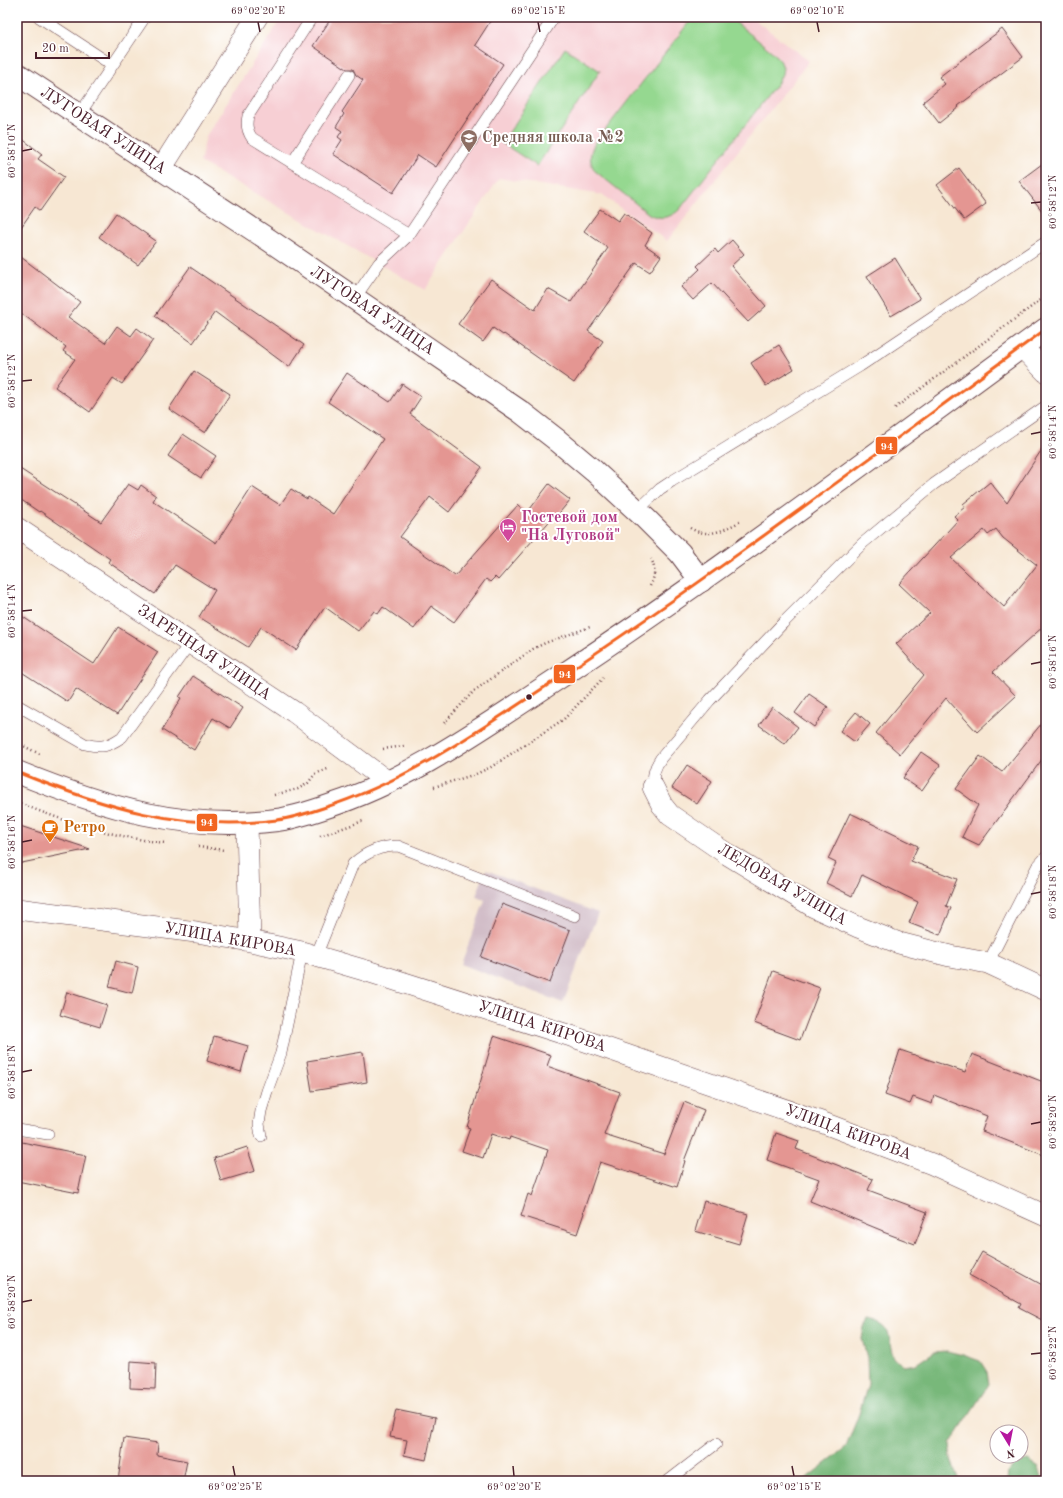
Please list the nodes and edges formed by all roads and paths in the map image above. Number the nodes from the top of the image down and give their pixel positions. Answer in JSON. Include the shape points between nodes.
{"nodes":[{"id":1,"x":39,"y":17,"type":"edge"},
{"id":2,"x":145,"y":17,"type":"edge"},
{"id":3,"x":257,"y":17,"type":"edge"},
{"id":4,"x":312,"y":17,"type":"edge"},
{"id":5,"x":554,"y":17,"type":"edge"},
{"id":6,"x":112,"y":65,"type":"junction"},
{"id":7,"x":17,"y":74,"type":"edge"},
{"id":8,"x":348,"y":75,"type":"dead end"},
{"id":9,"x":79,"y":115,"type":"junction"},
{"id":10,"x":292,"y":163,"type":"junction"},
{"id":11,"x":161,"y":169,"type":"junction"},
{"id":12,"x":409,"y":235,"type":"junction"},
{"id":13,"x":1046,"y":242,"type":"edge"},
{"id":14,"x":1046,"y":296,"type":"edge"},
{"id":15,"x":354,"y":299,"type":"junction"},
{"id":16,"x":1046,"y":329,"type":"edge"},
{"id":17,"x":1022,"y":347,"type":"junction"},
{"id":18,"x":1046,"y":372,"type":"edge"},
{"id":19,"x":1046,"y":406,"type":"edge"},
{"id":20,"x":890,"y":412,"type":"dead end"},
{"id":21,"x":637,"y":511,"type":"junction"},
{"id":22,"x":742,"y":520,"type":"dead end"},
{"id":23,"x":688,"y":527,"type":"dead end"},
{"id":24,"x":17,"y":528,"type":"edge"},
{"id":25,"x":648,"y":554,"type":"dead end"},
{"id":26,"x":701,"y":581,"type":"junction"},
{"id":27,"x":647,"y":589,"type":"dead end"},
{"id":28,"x":190,"y":643,"type":"junction"},
{"id":29,"x":17,"y":705,"type":"edge"},
{"id":30,"x":17,"y":772,"type":"edge"},
{"id":31,"x":388,"y":782,"type":"junction"},
{"id":32,"x":653,"y":787,"type":"joint"},
{"id":33,"x":247,"y":823,"type":"junction"},
{"id":34,"x":1046,"y":857,"type":"edge"},
{"id":35,"x":17,"y":909,"type":"edge"},
{"id":36,"x":575,"y":916,"type":"dead end"},
{"id":37,"x":250,"y":942,"type":"junction"},
{"id":38,"x":309,"y":954,"type":"junction"},
{"id":39,"x":988,"y":963,"type":"junction"},
{"id":40,"x":1046,"y":990,"type":"edge"},
{"id":41,"x":17,"y":1129,"type":"edge"},
{"id":42,"x":48,"y":1134,"type":"dead end"},
{"id":43,"x":261,"y":1136,"type":"dead end"},
{"id":44,"x":1046,"y":1216,"type":"edge"},
{"id":45,"x":716,"y":1444,"type":"dead end"},
{"id":46,"x":668,"y":1481,"type":"edge"}],
"edges":[{"from":1,"to":6,"type":"lane"},
{"from":2,"to":6,"type":"lane"},
{"from":3,"to":11,"type":"street"},
{"from":4,"to":10,"type":"lane","via":[[248,116],[246,124],[252,138]]},
{"from":5,"to":12,"type":"lane"},
{"from":6,"to":9,"type":"lane"},
{"from":7,"to":9,"type":"main road","name":"ЛУГОВАЯ УЛИЦА"},
{"from":8,"to":10,"type":"lane"},
{"from":9,"to":11,"type":"main road","name":"ЛУГОВАЯ УЛИЦА"},
{"from":10,"to":12,"type":"lane"},
{"from":11,"to":15,"type":"main road","name":"ЛУГОВАЯ УЛИЦА"},
{"from":12,"to":15,"type":"lane","via":[[379,263]]},
{"from":13,"to":21,"type":"lane","via":[[860,366],[672,480]]},
{"from":14,"to":20,"type":"path"},
{"from":15,"to":21,"type":"main road","name":"ЛУГОВАЯ УЛИЦА","via":[[521,412],[557,440]]},
{"from":16,"to":17,"type":"main road"},
{"from":17,"to":18,"type":"street"},
{"from":17,"to":26,"type":"main road"},
{"from":19,"to":32,"type":"lane","via":[[934,484],[863,543],[705,706],[655,766]]},
{"from":21,"to":26,"type":"main road","name":"ЛУГОВАЯ УЛИЦА","via":[[680,553]]},
{"from":22,"to":23,"type":"path","via":[[713,533]]},
{"from":24,"to":28,"type":"street","name":"ЗАРЕЧНАЯ УЛИЦА"},
{"from":25,"to":27,"type":"path","via":[[655,571],[654,579]]},
{"from":26,"to":31,"type":"main road","via":[[477,732],[436,758]]},
{"from":28,"to":29,"type":"lane","via":[[122,737],[109,746],[96,747],[84,744]]},
{"from":28,"to":31,"type":"street","name":"ЗАРЕЧНАЯ УЛИЦА","via":[[294,712]]},
{"from":30,"to":33,"type":"main road","via":[[87,799],[156,817],[218,824]]},
{"from":31,"to":33,"type":"main road","via":[[332,805],[280,819]]},
{"from":32,"to":39,"type":"street","name":"ЛЕДОВАЯ УЛИЦА","via":[[670,815],[727,854],[814,907],[899,943]]},
{"from":33,"to":37,"type":"street"},
{"from":34,"to":39,"type":"lane","via":[[1037,867]]},
{"from":35,"to":37,"type":"street","name":"УЛИЦА КИРОВА","via":[[196,932]]},
{"from":36,"to":38,"type":"lane","via":[[398,846],[389,846],[362,855],[353,864]]},
{"from":37,"to":38,"type":"street","name":"УЛИЦА КИРОВА"},
{"from":38,"to":43,"type":"lane","via":[[281,1053],[261,1111]]},
{"from":38,"to":44,"type":"street","name":"УЛИЦА КИРОВА","via":[[571,1036],[821,1122],[932,1164]]},
{"from":39,"to":40,"type":"street","name":"ЛЕДОВАЯ УЛИЦА"},
{"from":41,"to":42,"type":"lane"},
{"from":45,"to":46,"type":"lane"}]}
